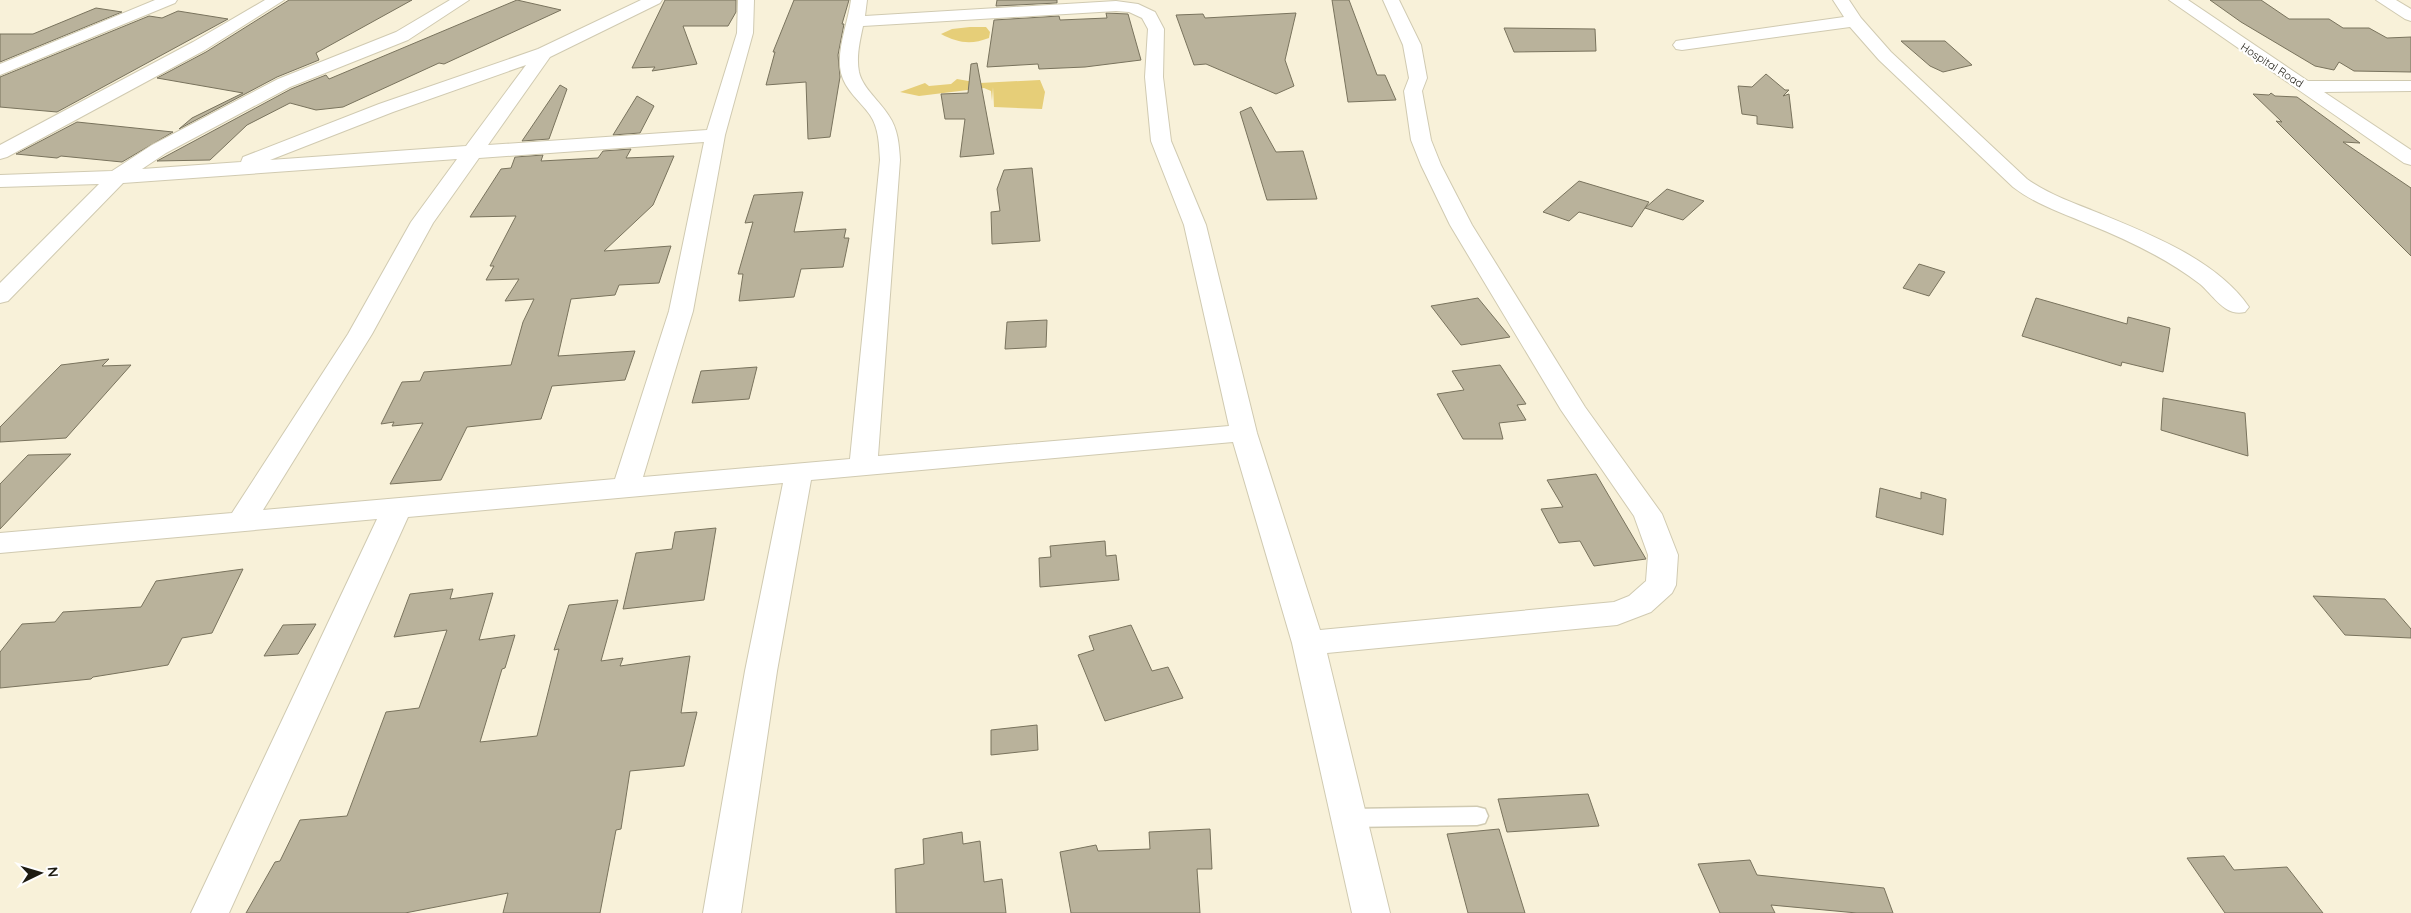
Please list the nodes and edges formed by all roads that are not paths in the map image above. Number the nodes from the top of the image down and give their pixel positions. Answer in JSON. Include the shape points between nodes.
{"nodes":[{"id":1,"x":169,"y":0,"type":"edge"},
{"id":2,"x":276,"y":0,"type":"edge"},
{"id":3,"x":461,"y":0,"type":"edge"},
{"id":4,"x":654,"y":0,"type":"edge"},
{"id":5,"x":746,"y":0,"type":"edge"},
{"id":6,"x":1391,"y":0,"type":"edge"},
{"id":7,"x":1842,"y":0,"type":"edge"},
{"id":8,"x":2177,"y":0,"type":"edge"},
{"id":9,"x":2384,"y":0,"type":"edge"},
{"id":10,"x":858,"y":10,"type":"edge"},
{"id":11,"x":2411,"y":16,"type":"edge"},
{"id":12,"x":1854,"y":22,"type":"junction"},
{"id":13,"x":1682,"y":45,"type":"dead end"},
{"id":14,"x":544,"y":53,"type":"junction"},
{"id":15,"x":0,"y":70,"type":"edge"},
{"id":16,"x":2411,"y":86,"type":"edge"},
{"id":17,"x":2304,"y":87,"type":"junction"},
{"id":18,"x":715,"y":136,"type":"junction"},
{"id":19,"x":474,"y":151,"type":"junction"},
{"id":20,"x":0,"y":153,"type":"edge"},
{"id":21,"x":2411,"y":159,"type":"edge"},
{"id":22,"x":230,"y":170,"type":"junction"},
{"id":23,"x":117,"y":177,"type":"junction"},
{"id":24,"x":0,"y":181,"type":"edge"},
{"id":25,"x":0,"y":296,"type":"edge"},
{"id":26,"x":2237,"y":307,"type":"dead end"},
{"id":27,"x":1244,"y":434,"type":"junction"},
{"id":28,"x":863,"y":466,"type":"junction"},
{"id":29,"x":799,"y":472,"type":"junction"},
{"id":30,"x":626,"y":488,"type":"junction"},
{"id":31,"x":397,"y":508,"type":"junction"},
{"id":32,"x":240,"y":524,"type":"junction"},
{"id":33,"x":0,"y":543,"type":"edge"},
{"id":34,"x":1308,"y":643,"type":"junction"},
{"id":35,"x":1478,"y":816,"type":"dead end"},
{"id":36,"x":1350,"y":818,"type":"junction"},
{"id":37,"x":210,"y":913,"type":"edge"},
{"id":38,"x":722,"y":913,"type":"edge"},
{"id":39,"x":1372,"y":913,"type":"edge"}],
"edges":[{"from":1,"to":15,"type":"street"},
{"from":2,"to":20,"type":"street","via":[[199,46]]},
{"from":3,"to":23,"type":"street","via":[[402,36],[284,83],[184,135]]},
{"from":4,"to":14,"type":"street"},
{"from":5,"to":18,"type":"street","via":[[745,33]]},
{"from":6,"to":34,"type":"street","via":[[1412,46],[1418,78],[1413,91],[1421,140],[1431,165],[1461,225],[1569,402],[1648,514],[1663,555],[1661,585],[1640,604],[1617,613]]},
{"from":7,"to":12,"type":"street"},
{"from":8,"to":17,"type":"street","name":"Hospital Road"},
{"from":9,"to":11,"type":"street"},
{"from":10,"to":27,"type":"street","via":[[1116,6],[1149,15],[1156,29],[1154,77],[1161,141],[1195,225]]},
{"from":10,"to":28,"type":"street","via":[[848,60],[850,72],[854,85],[880,116],[889,140],[890,160]]},
{"from":12,"to":13,"type":"street"},
{"from":12,"to":26,"type":"street","via":[[1897,68],[2020,183],[2035,194],[2161,249],[2210,279]]},
{"from":14,"to":19,"type":"street"},
{"from":14,"to":22,"type":"street","via":[[342,124]]},
{"from":16,"to":17,"type":"street","name":"Hospital Road"},
{"from":17,"to":21,"type":"street"},
{"from":18,"to":19,"type":"street"},
{"from":18,"to":30,"type":"street","via":[[681,311]]},
{"from":19,"to":22,"type":"street"},
{"from":19,"to":32,"type":"street","via":[[422,222],[360,334]]},
{"from":22,"to":23,"type":"street"},
{"from":23,"to":24,"type":"street"},
{"from":23,"to":25,"type":"street"},
{"from":27,"to":28,"type":"street"},
{"from":27,"to":34,"type":"street"},
{"from":28,"to":29,"type":"street"},
{"from":29,"to":30,"type":"street"},
{"from":29,"to":38,"type":"street","via":[[761,671]]},
{"from":30,"to":31,"type":"street"},
{"from":31,"to":32,"type":"street"},
{"from":31,"to":37,"type":"street"},
{"from":32,"to":33,"type":"street"},
{"from":34,"to":36,"type":"street"},
{"from":35,"to":36,"type":"lane"},
{"from":36,"to":39,"type":"street"}]}
